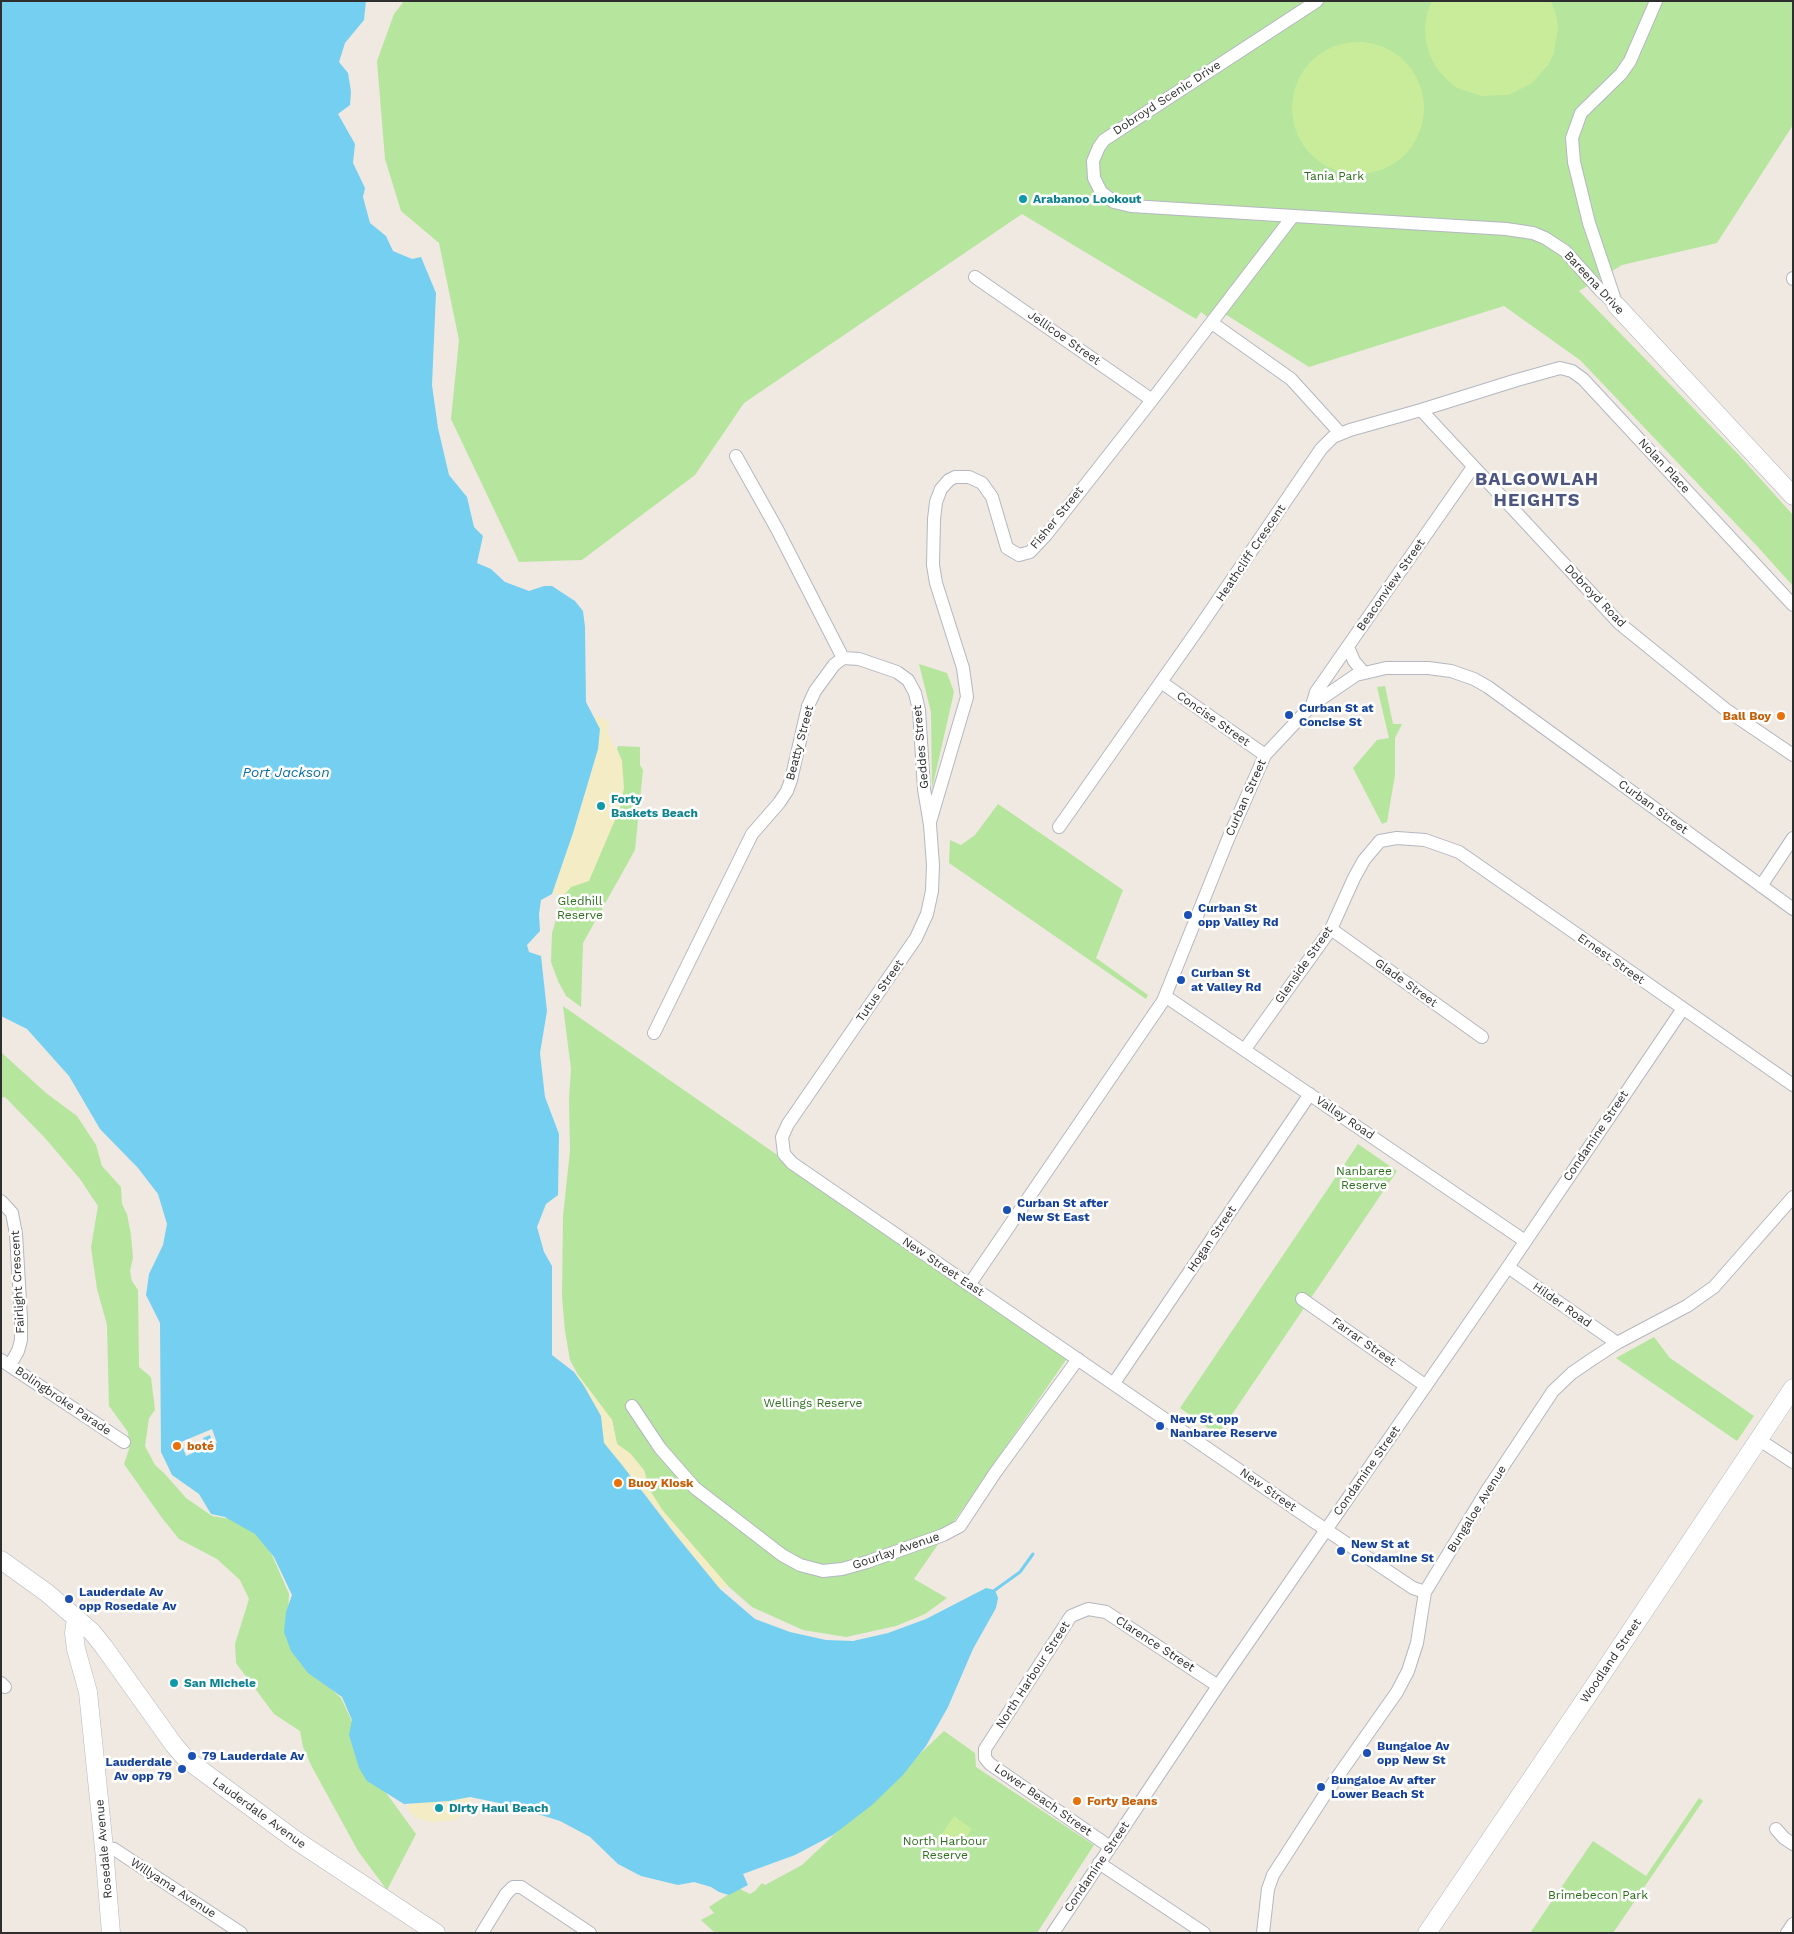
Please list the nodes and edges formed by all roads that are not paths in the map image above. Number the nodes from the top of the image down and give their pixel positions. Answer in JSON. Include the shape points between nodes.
{"nodes":[{"id":1,"x":1318,"y":1,"type":"edge"},
{"id":2,"x":1656,"y":1,"type":"edge"},
{"id":3,"x":1293,"y":216,"type":"junction"},
{"id":4,"x":1601,"y":262,"type":"junction"},
{"id":5,"x":1586,"y":274,"type":"junction"},
{"id":6,"x":976,"y":277,"type":"dead end"},
{"id":7,"x":1616,"y":305,"type":"junction"},
{"id":8,"x":1212,"y":323,"type":"junction"},
{"id":9,"x":1517,"y":380,"type":"joint"},
{"id":10,"x":1152,"y":400,"type":"junction"},
{"id":11,"x":1421,"y":410,"type":"junction"},
{"id":12,"x":1340,"y":433,"type":"junction"},
{"id":13,"x":736,"y":456,"type":"dead end"},
{"id":14,"x":1473,"y":467,"type":"junction"},
{"id":15,"x":1793,"y":496,"type":"edge"},
{"id":16,"x":1793,"y":605,"type":"edge"},
{"id":17,"x":1348,"y":647,"type":"junction"},
{"id":18,"x":843,"y":658,"type":"junction"},
{"id":19,"x":1364,"y":673,"type":"junction"},
{"id":20,"x":1161,"y":682,"type":"junction"},
{"id":21,"x":1312,"y":705,"type":"junction"},
{"id":22,"x":1265,"y":755,"type":"junction"},
{"id":23,"x":1793,"y":755,"type":"edge"},
{"id":24,"x":930,"y":824,"type":"junction"},
{"id":25,"x":1059,"y":827,"type":"dead end"},
{"id":26,"x":1793,"y":838,"type":"edge"},
{"id":27,"x":1425,"y":840,"type":"joint"},
{"id":28,"x":1761,"y":886,"type":"junction"},
{"id":29,"x":1793,"y":909,"type":"edge"},
{"id":30,"x":1331,"y":929,"type":"junction"},
{"id":31,"x":1165,"y":996,"type":"junction"},
{"id":32,"x":1682,"y":1010,"type":"junction"},
{"id":33,"x":654,"y":1033,"type":"dead end"},
{"id":34,"x":1482,"y":1037,"type":"dead end"},
{"id":35,"x":1245,"y":1049,"type":"junction"},
{"id":36,"x":1793,"y":1085,"type":"edge"},
{"id":37,"x":1310,"y":1094,"type":"junction"},
{"id":38,"x":782,"y":1142,"type":"joint"},
{"id":39,"x":1793,"y":1197,"type":"edge"},
{"id":40,"x":1,"y":1201,"type":"edge"},
{"id":41,"x":1525,"y":1241,"type":"junction"},
{"id":42,"x":1508,"y":1267,"type":"junction"},
{"id":43,"x":969,"y":1285,"type":"junction"},
{"id":44,"x":1302,"y":1299,"type":"dead end"},
{"id":45,"x":1617,"y":1343,"type":"junction"},
{"id":46,"x":1078,"y":1359,"type":"junction"},
{"id":47,"x":6,"y":1363,"type":"edge"},
{"id":48,"x":1114,"y":1383,"type":"junction"},
{"id":49,"x":1426,"y":1386,"type":"junction"},
{"id":50,"x":1793,"y":1388,"type":"edge"},
{"id":51,"x":632,"y":1406,"type":"dead end"},
{"id":52,"x":1758,"y":1439,"type":"junction"},
{"id":53,"x":124,"y":1442,"type":"dead end"},
{"id":54,"x":1793,"y":1462,"type":"edge"},
{"id":55,"x":1326,"y":1530,"type":"junction"},
{"id":56,"x":1,"y":1560,"type":"edge"},
{"id":57,"x":1425,"y":1592,"type":"junction"},
{"id":58,"x":1088,"y":1609,"type":"joint"},
{"id":59,"x":76,"y":1618,"type":"junction"},
{"id":60,"x":1218,"y":1686,"type":"junction"},
{"id":61,"x":985,"y":1749,"type":"joint"},
{"id":62,"x":1776,"y":1829,"type":"dead end"},
{"id":63,"x":1793,"y":1844,"type":"edge"},
{"id":64,"x":1110,"y":1847,"type":"junction"},
{"id":65,"x":104,"y":1848,"type":"junction"},
{"id":66,"x":1099,"y":1863,"type":"junction"},
{"id":67,"x":1793,"y":1924,"type":"edge"},
{"id":68,"x":111,"y":1933,"type":"edge"},
{"id":69,"x":241,"y":1933,"type":"edge"},
{"id":70,"x":436,"y":1933,"type":"edge"},
{"id":71,"x":482,"y":1933,"type":"edge"},
{"id":72,"x":590,"y":1933,"type":"edge"},
{"id":73,"x":1053,"y":1933,"type":"edge"},
{"id":74,"x":1204,"y":1933,"type":"edge"},
{"id":75,"x":1263,"y":1933,"type":"edge"},
{"id":76,"x":1427,"y":1933,"type":"edge"},
{"id":77,"x":1787,"y":1933,"type":"edge"}],
"edges":[{"from":1,"to":3,"type":"street","name":"Dobroyd Scenic Drive","via":[[1111,134],[1098,147],[1093,161],[1094,178],[1101,192],[1114,202]]},
{"from":2,"to":4,"type":"street","via":[[1630,61],[1585,108],[1573,131],[1573,156]]},
{"from":3,"to":5,"type":"street","name":"Bareena Drive","via":[[1519,230],[1556,243]]},
{"from":3,"to":8,"type":"street","name":"Fisher Street"},
{"from":4,"to":5,"type":"street","via":[[1598,274]]},
{"from":4,"to":7,"type":"street"},
{"from":5,"to":7,"type":"street","name":"Bareena Drive"},
{"from":6,"to":10,"type":"street","name":"Jellicoe Street"},
{"from":7,"to":15,"type":"street","name":"Bareena Drive"},
{"from":8,"to":10,"type":"street","name":"Fisher Street"},
{"from":8,"to":12,"type":"street","via":[[1291,379]]},
{"from":9,"to":11,"type":"street","name":"Heathcliff Crescent"},
{"from":9,"to":16,"type":"street","name":"Nolan Place","via":[[1560,368],[1580,376]]},
{"from":10,"to":24,"type":"street","name":"Fisher Street","via":[[1043,539],[1027,554],[1015,554],[1007,548],[992,497],[982,483],[969,477],[955,477],[938,495],[933,565],[963,668],[967,698]]},
{"from":11,"to":12,"type":"street","name":"Heathcliff Crescent"},
{"from":11,"to":14,"type":"street","name":"Dobroyd Road"},
{"from":12,"to":20,"type":"street","name":"Heathcliff Crescent","via":[[1321,449]]},
{"from":13,"to":18,"type":"street"},
{"from":14,"to":17,"type":"street","name":"Beaconview Street"},
{"from":14,"to":23,"type":"street","name":"Dobroyd Road","via":[[1619,622],[1725,709]]},
{"from":17,"to":19,"type":"street"},
{"from":17,"to":21,"type":"street","name":"Beaconview Street","via":[[1316,692]]},
{"from":18,"to":24,"type":"street","name":"Geddes Street","via":[[859,659],[897,672],[908,680],[916,693]]},
{"from":18,"to":33,"type":"street","name":"Beatty Street","via":[[815,691],[808,706],[786,791],[752,834]]},
{"from":19,"to":21,"type":"street","name":"Curban Street"},
{"from":19,"to":28,"type":"street","name":"Curban Street","via":[[1386,668],[1428,668],[1474,679]]},
{"from":20,"to":22,"type":"street","name":"Concise Street"},
{"from":20,"to":25,"type":"street","name":"Heathcliff Crescent"},
{"from":21,"to":22,"type":"street","name":"Curban Street"},
{"from":22,"to":31,"type":"street","name":"Curban Street"},
{"from":24,"to":38,"type":"street","name":"Tutus Street","via":[[933,885],[922,926],[788,1124]]},
{"from":26,"to":28,"type":"street"},
{"from":27,"to":30,"type":"street","name":"Glenside Street","via":[[1397,838],[1380,841],[1364,860]]},
{"from":27,"to":32,"type":"street","name":"Ernest Street","via":[[1459,852]]},
{"from":28,"to":29,"type":"street","name":"Curban Street"},
{"from":30,"to":34,"type":"street","name":"Glade Street"},
{"from":30,"to":35,"type":"street","name":"Glenside Street"},
{"from":31,"to":35,"type":"street","name":"Valley Road"},
{"from":31,"to":43,"type":"street","name":"Curban Street"},
{"from":32,"to":36,"type":"street","name":"Ernest Street"},
{"from":32,"to":41,"type":"street","name":"Condamine Street"},
{"from":35,"to":37,"type":"street","name":"Valley Road"},
{"from":37,"to":41,"type":"street","name":"Valley Road"},
{"from":37,"to":48,"type":"street","name":"Hogan Street"},
{"from":38,"to":43,"type":"street","name":"New Street East","via":[[784,1154],[792,1164]]},
{"from":39,"to":45,"type":"street","name":"Bungaloe Avenue","via":[[1714,1287]]},
{"from":40,"to":47,"type":"street","name":"Fairlight Crescent","via":[[12,1212],[20,1299],[21,1340],[18,1351]]},
{"from":41,"to":42,"type":"street","name":"Condamine Street"},
{"from":42,"to":45,"type":"street","name":"Hilder Road"},
{"from":42,"to":49,"type":"street","name":"Condamine Street"},
{"from":43,"to":46,"type":"street","name":"New Street East"},
{"from":44,"to":49,"type":"street","name":"Farrar Street"},
{"from":45,"to":57,"type":"street","name":"Bungaloe Avenue","via":[[1572,1373],[1553,1391],[1488,1488]]},
{"from":46,"to":48,"type":"street","name":"New Street East"},
{"from":46,"to":51,"type":"street","name":"Gourlay Avenue","via":[[960,1526],[944,1535],[842,1569],[823,1571],[800,1565],[782,1555],[695,1488],[660,1448]]},
{"from":47,"to":53,"type":"street","name":"Bolingbroke Parade"},
{"from":48,"to":55,"type":"street","name":"New Street"},
{"from":49,"to":55,"type":"street","name":"Condamine Street"},
{"from":50,"to":52,"type":"street","name":"Woodland Street"},
{"from":52,"to":54,"type":"street"},
{"from":52,"to":76,"type":"street","name":"Woodland Street"},
{"from":55,"to":57,"type":"street","name":"New Street","via":[[1413,1588]]},
{"from":55,"to":60,"type":"street","name":"Condamine Street"},
{"from":56,"to":59,"type":"street","name":"Lauderdale Avenue"},
{"from":57,"to":75,"type":"street","name":"Bungaloe Avenue","via":[[1417,1643],[1408,1671],[1273,1875],[1268,1889]]},
{"from":58,"to":60,"type":"street","name":"Clarence Street","via":[[1106,1612]]},
{"from":58,"to":61,"type":"street","name":"North Harbour Street","via":[[1071,1616]]},
{"from":59,"to":65,"type":"street","name":"Rosedale Avenue","via":[[74,1634],[88,1692]]},
{"from":59,"to":70,"type":"street","name":"Lauderdale Avenue","via":[[104,1647],[186,1758],[294,1839]]},
{"from":60,"to":64,"type":"street","name":"Condamine Street"},
{"from":61,"to":64,"type":"street","name":"Lower Beach Street","via":[[985,1758],[990,1764]]},
{"from":62,"to":63,"type":"street"},
{"from":64,"to":66,"type":"street","name":"Condamine Street"},
{"from":65,"to":68,"type":"street","name":"Rosedale Avenue"},
{"from":65,"to":69,"type":"street","name":"Willyama Avenue","via":[[114,1849]]},
{"from":66,"to":73,"type":"street","name":"Condamine Street"},
{"from":66,"to":74,"type":"street"},
{"from":67,"to":77,"type":"street"},
{"from":71,"to":72,"type":"street","via":[[506,1894],[513,1887],[521,1887]]}]}
